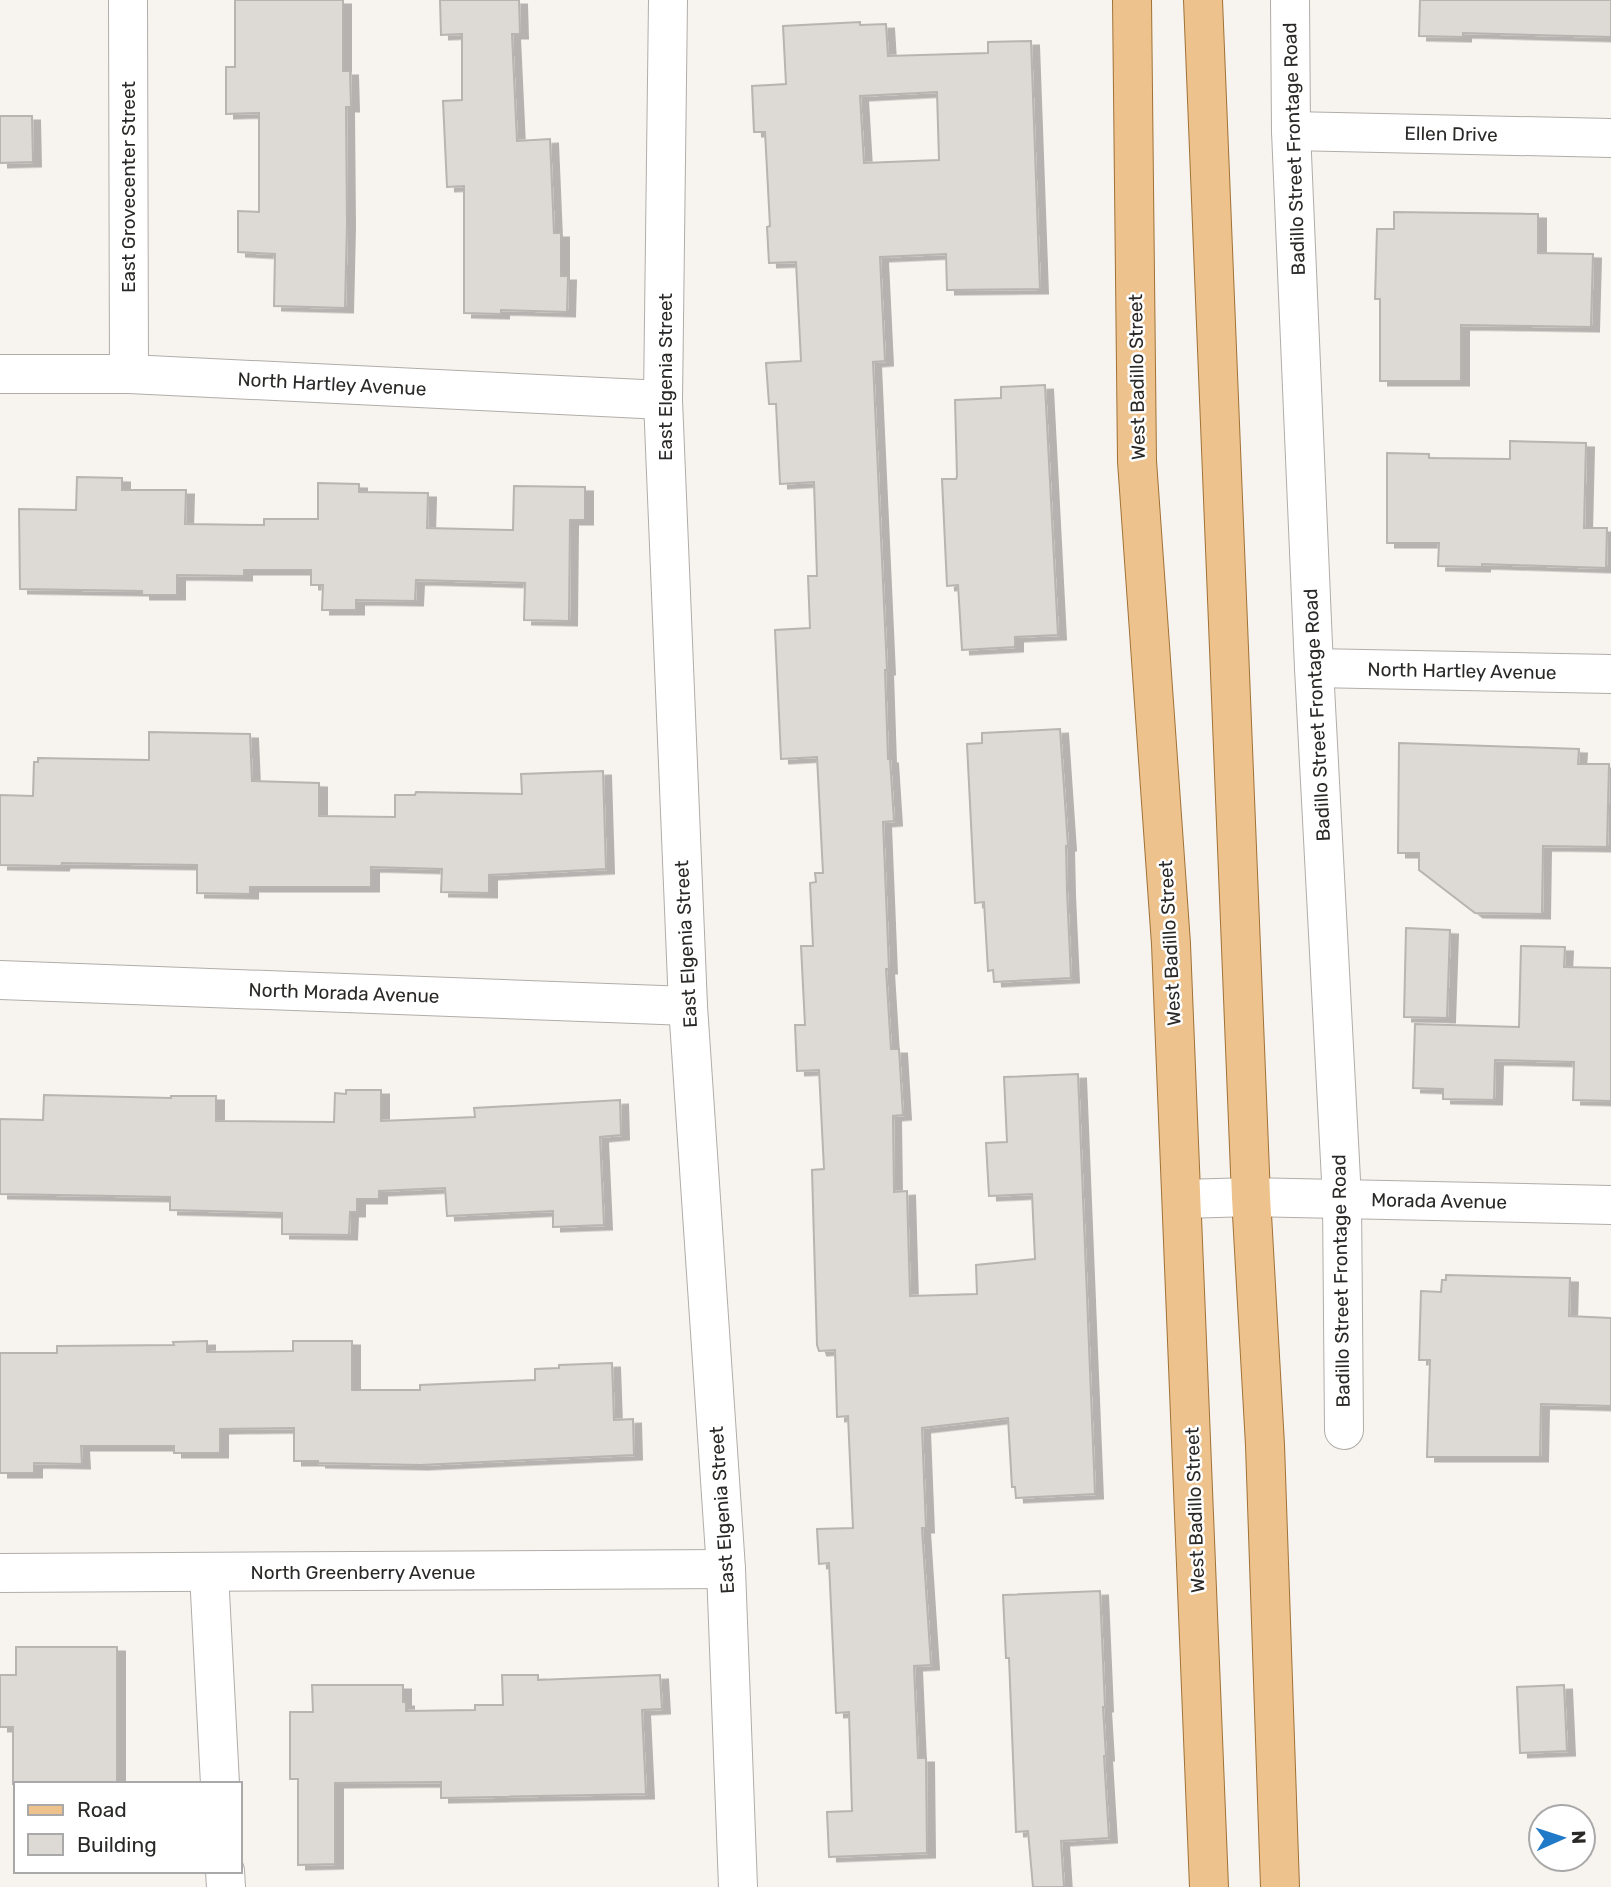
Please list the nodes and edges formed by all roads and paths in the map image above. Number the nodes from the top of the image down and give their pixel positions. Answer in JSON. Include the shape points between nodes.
{"nodes":[{"id":1,"x":128,"y":0,"type":"edge"},
{"id":2,"x":668,"y":0,"type":"edge"},
{"id":3,"x":1132,"y":0,"type":"edge"},
{"id":4,"x":1203,"y":0,"type":"edge"},
{"id":5,"x":1290,"y":0,"type":"edge"},
{"id":6,"x":1291,"y":131,"type":"junction"},
{"id":7,"x":1611,"y":138,"type":"edge"},
{"id":8,"x":0,"y":374,"type":"edge"},
{"id":9,"x":129,"y":374,"type":"junction"},
{"id":10,"x":663,"y":400,"type":"junction"},
{"id":11,"x":1314,"y":668,"type":"junction"},
{"id":12,"x":1611,"y":674,"type":"edge"},
{"id":13,"x":0,"y":980,"type":"edge"},
{"id":14,"x":688,"y":1006,"type":"junction"},
{"id":15,"x":1251,"y":1197,"type":"junction"},
{"id":16,"x":1182,"y":1199,"type":"junction"},
{"id":17,"x":1342,"y":1199,"type":"junction"},
{"id":18,"x":1611,"y":1205,"type":"edge"},
{"id":19,"x":1344,"y":1430,"type":"dead end"},
{"id":20,"x":726,"y":1569,"type":"junction"},
{"id":21,"x":0,"y":1573,"type":"edge"},
{"id":22,"x":209,"y":1573,"type":"junction"},
{"id":23,"x":220,"y":1782,"type":"edge"},
{"id":24,"x":738,"y":1887,"type":"edge"},
{"id":25,"x":1209,"y":1887,"type":"edge"},
{"id":26,"x":1280,"y":1887,"type":"edge"}],
"edges":[{"from":1,"to":9,"type":"street","name":"East Grovecenter Street"},
{"from":2,"to":10,"type":"street","name":"East Elgenia Street"},
{"from":3,"to":16,"type":"main road","name":"West Badillo Street","via":[[1138,461],[1171,944]]},
{"from":4,"to":15,"type":"main road"},
{"from":5,"to":6,"type":"street","name":"Badillo Street Frontage Road"},
{"from":6,"to":7,"type":"street","name":"Ellen Drive"},
{"from":6,"to":11,"type":"street","name":"Badillo Street Frontage Road"},
{"from":8,"to":9,"type":"street","name":"North Hartley Avenue"},
{"from":9,"to":10,"type":"street","name":"North Hartley Avenue"},
{"from":10,"to":14,"type":"street","name":"East Elgenia Street"},
{"from":11,"to":12,"type":"street","name":"North Hartley Avenue"},
{"from":11,"to":17,"type":"street","name":"Badillo Street Frontage Road"},
{"from":13,"to":14,"type":"street","name":"North Morada Avenue"},
{"from":14,"to":20,"type":"street","name":"East Elgenia Street"},
{"from":15,"to":16,"type":"street","name":"Morada Avenue"},
{"from":15,"to":17,"type":"street","name":"Morada Avenue"},
{"from":15,"to":26,"type":"main road","via":[[1265,1445]]},
{"from":16,"to":25,"type":"main road","name":"West Badillo Street"},
{"from":17,"to":18,"type":"street","name":"Morada Avenue"},
{"from":17,"to":19,"type":"street","name":"Badillo Street Frontage Road"},
{"from":20,"to":22,"type":"street","name":"North Greenberry Avenue"},
{"from":20,"to":24,"type":"street","name":"East Elgenia Street"},
{"from":21,"to":22,"type":"street","name":"North Greenberry Avenue"},
{"from":22,"to":23,"type":"street"}]}
